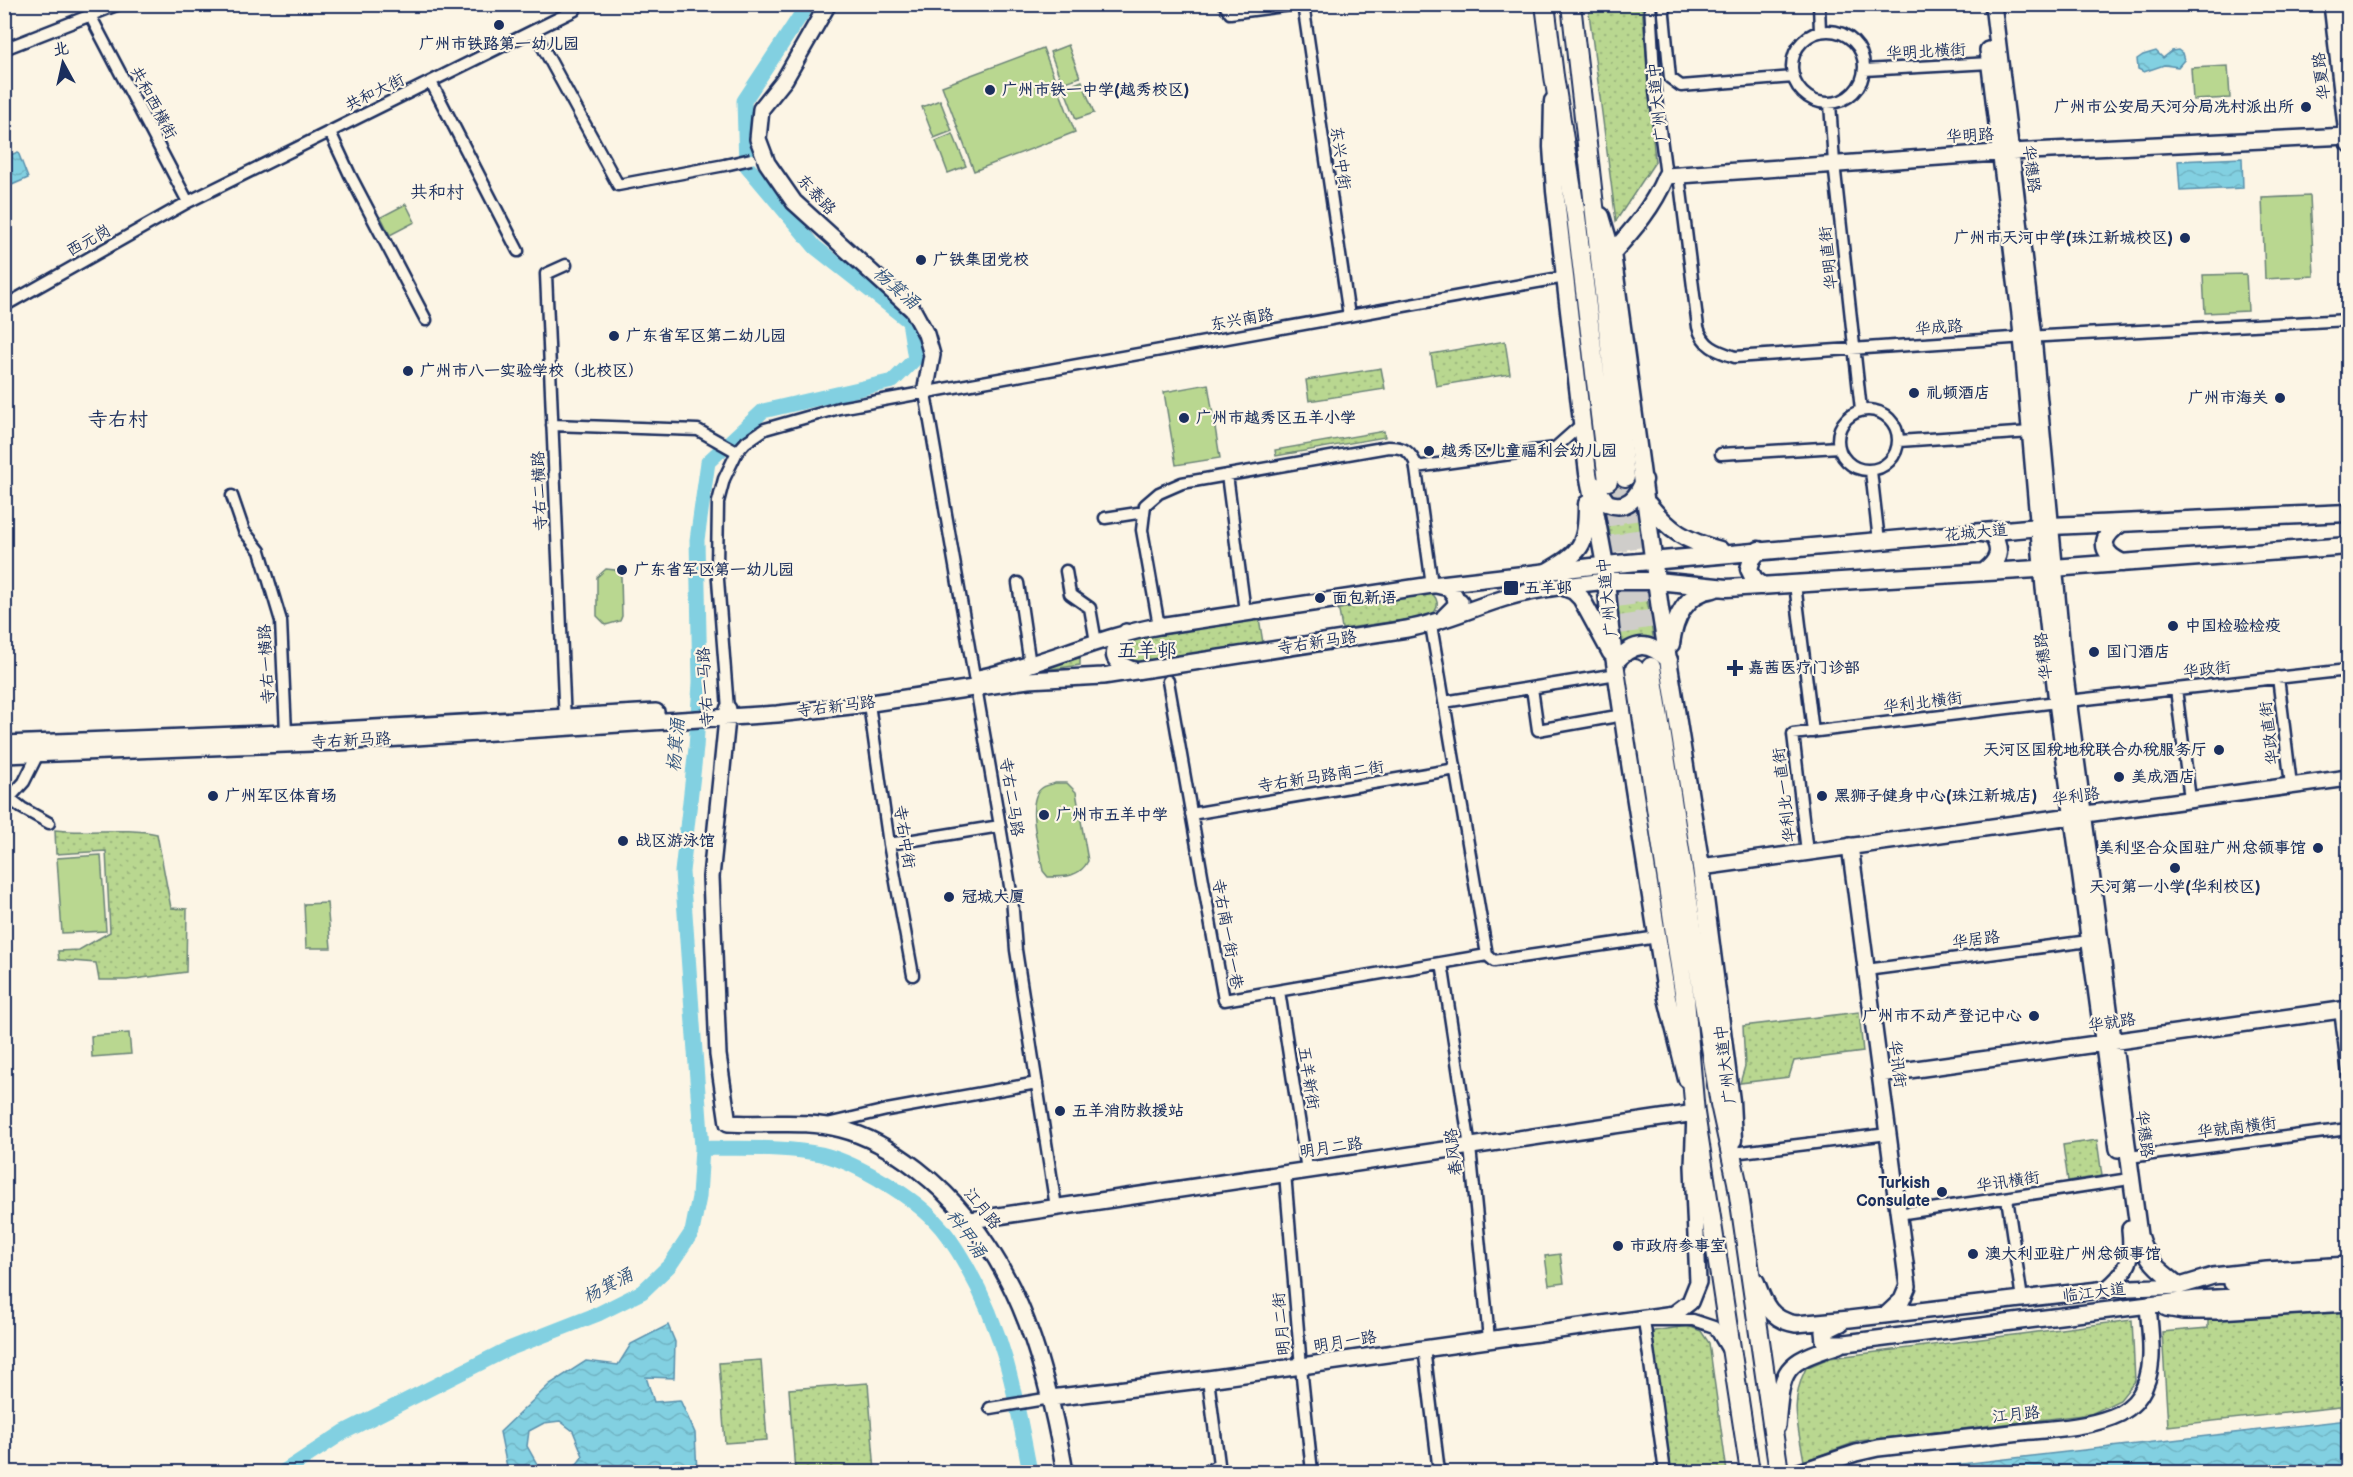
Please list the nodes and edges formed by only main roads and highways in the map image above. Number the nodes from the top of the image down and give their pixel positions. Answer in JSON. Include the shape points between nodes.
{"nodes":[{"id":1,"x":1545,"y":4,"type":"edge"},
{"id":2,"x":1571,"y":4,"type":"edge"},
{"id":3,"x":1554,"y":76,"type":"junction"},
{"id":4,"x":1588,"y":169,"type":"junction"},
{"id":5,"x":1673,"y":176,"type":"road end"},
{"id":6,"x":1612,"y":253,"type":"junction"},
{"id":7,"x":1588,"y":473,"type":"junction"},
{"id":8,"x":1644,"y":480,"type":"junction"},
{"id":9,"x":1647,"y":502,"type":"junction"},
{"id":10,"x":2345,"y":510,"type":"edge"},
{"id":11,"x":2122,"y":523,"type":"junction"},
{"id":12,"x":1980,"y":532,"type":"junction"},
{"id":13,"x":1602,"y":545,"type":"junction"},
{"id":14,"x":2349,"y":546,"type":"edge"},
{"id":15,"x":1759,"y":550,"type":"junction"},
{"id":16,"x":1730,"y":553,"type":"junction"},
{"id":17,"x":2123,"y":563,"type":"junction"},
{"id":18,"x":1984,"y":572,"type":"junction"},
{"id":19,"x":1545,"y":573,"type":"road end"},
{"id":20,"x":1606,"y":573,"type":"junction"},
{"id":21,"x":1657,"y":581,"type":"junction"},
{"id":22,"x":1564,"y":586,"type":"road end"},
{"id":23,"x":1763,"y":586,"type":"junction"},
{"id":24,"x":1727,"y":588,"type":"junction"},
{"id":25,"x":1660,"y":609,"type":"junction"},
{"id":26,"x":1669,"y":660,"type":"junction"},
{"id":27,"x":1616,"y":668,"type":"junction"},
{"id":28,"x":1695,"y":1113,"type":"junction"},
{"id":29,"x":1733,"y":1157,"type":"junction"},
{"id":30,"x":1750,"y":1473,"type":"edge"},
{"id":31,"x":1779,"y":1473,"type":"edge"}],
"edges":[{"from":1,"to":3,"type":"highway","name":"广州大道中"},
{"from":2,"to":4,"type":"highway","name":"广州大道中"},
{"from":3,"to":4,"type":"highway","name":"广州大道中","via":[[1617,479]]},
{"from":3,"to":7,"type":"main road","name":"广州大道中","via":[[1553,162]]},
{"from":4,"to":6,"type":"main road","name":"广州大道中"},
{"from":5,"to":6,"type":"main road","via":[[1639,224]]},
{"from":6,"to":8,"type":"main road","name":"广州大道中"},
{"from":7,"to":8,"type":"main road","via":[[1602,500],[1614,506],[1631,501]]},
{"from":7,"to":13,"type":"main road","name":"广州大道中"},
{"from":7,"to":19,"type":"main road","via":[[1584,542]]},
{"from":8,"to":9,"type":"main road","name":"广州大道中"},
{"from":9,"to":16,"type":"main road","via":[[1674,532],[1691,542]]},
{"from":9,"to":21,"type":"main road","name":"广州大道中"},
{"from":10,"to":11,"type":"main road","name":"花城大道"},
{"from":11,"to":12,"type":"main road","name":"花城大道"},
{"from":11,"to":17,"type":"main road","via":[[2110,530],[2105,540],[2106,551]]},
{"from":12,"to":15,"type":"main road","name":"花城大道"},
{"from":12,"to":18,"type":"main road","via":[[1992,535],[1998,544],[1999,555]]},
{"from":13,"to":20,"type":"main road","name":"广州大道中"},
{"from":13,"to":21,"type":"main road","via":[[1613,560]]},
{"from":14,"to":17,"type":"main road"},
{"from":15,"to":16,"type":"main road","name":"花城大道"},
{"from":15,"to":23,"type":"main road","via":[[1749,568]]},
{"from":16,"to":20,"type":"main road","name":"花城大道"},
{"from":17,"to":18,"type":"main road"},
{"from":18,"to":23,"type":"main road"},
{"from":20,"to":21,"type":"main road","name":"寺右新马路"},
{"from":20,"to":25,"type":"main road","via":[[1650,595]]},
{"from":20,"to":27,"type":"main road","name":"广州大道中"},
{"from":21,"to":24,"type":"main road"},
{"from":21,"to":25,"type":"main road","name":"广州大道中"},
{"from":22,"to":27,"type":"main road","via":[[1581,598]]},
{"from":23,"to":24,"type":"main road"},
{"from":24,"to":26,"type":"main road","via":[[1702,592],[1684,606],[1674,626]]},
{"from":25,"to":26,"type":"main road","name":"广州大道中"},
{"from":26,"to":27,"type":"main road","via":[[1644,646],[1629,649]]},
{"from":26,"to":29,"type":"main road","name":"广州大道中","via":[[1701,867],[1731,1101]]},
{"from":27,"to":28,"type":"main road","name":"广州大道中","via":[[1669,1006]]},
{"from":28,"to":29,"type":"highway","name":"广州大道中","via":[[1685,999],[1643,668],[1720,1104]]},
{"from":28,"to":30,"type":"highway","name":"广州大道中"},
{"from":29,"to":31,"type":"highway","name":"广州大道中"}]}
